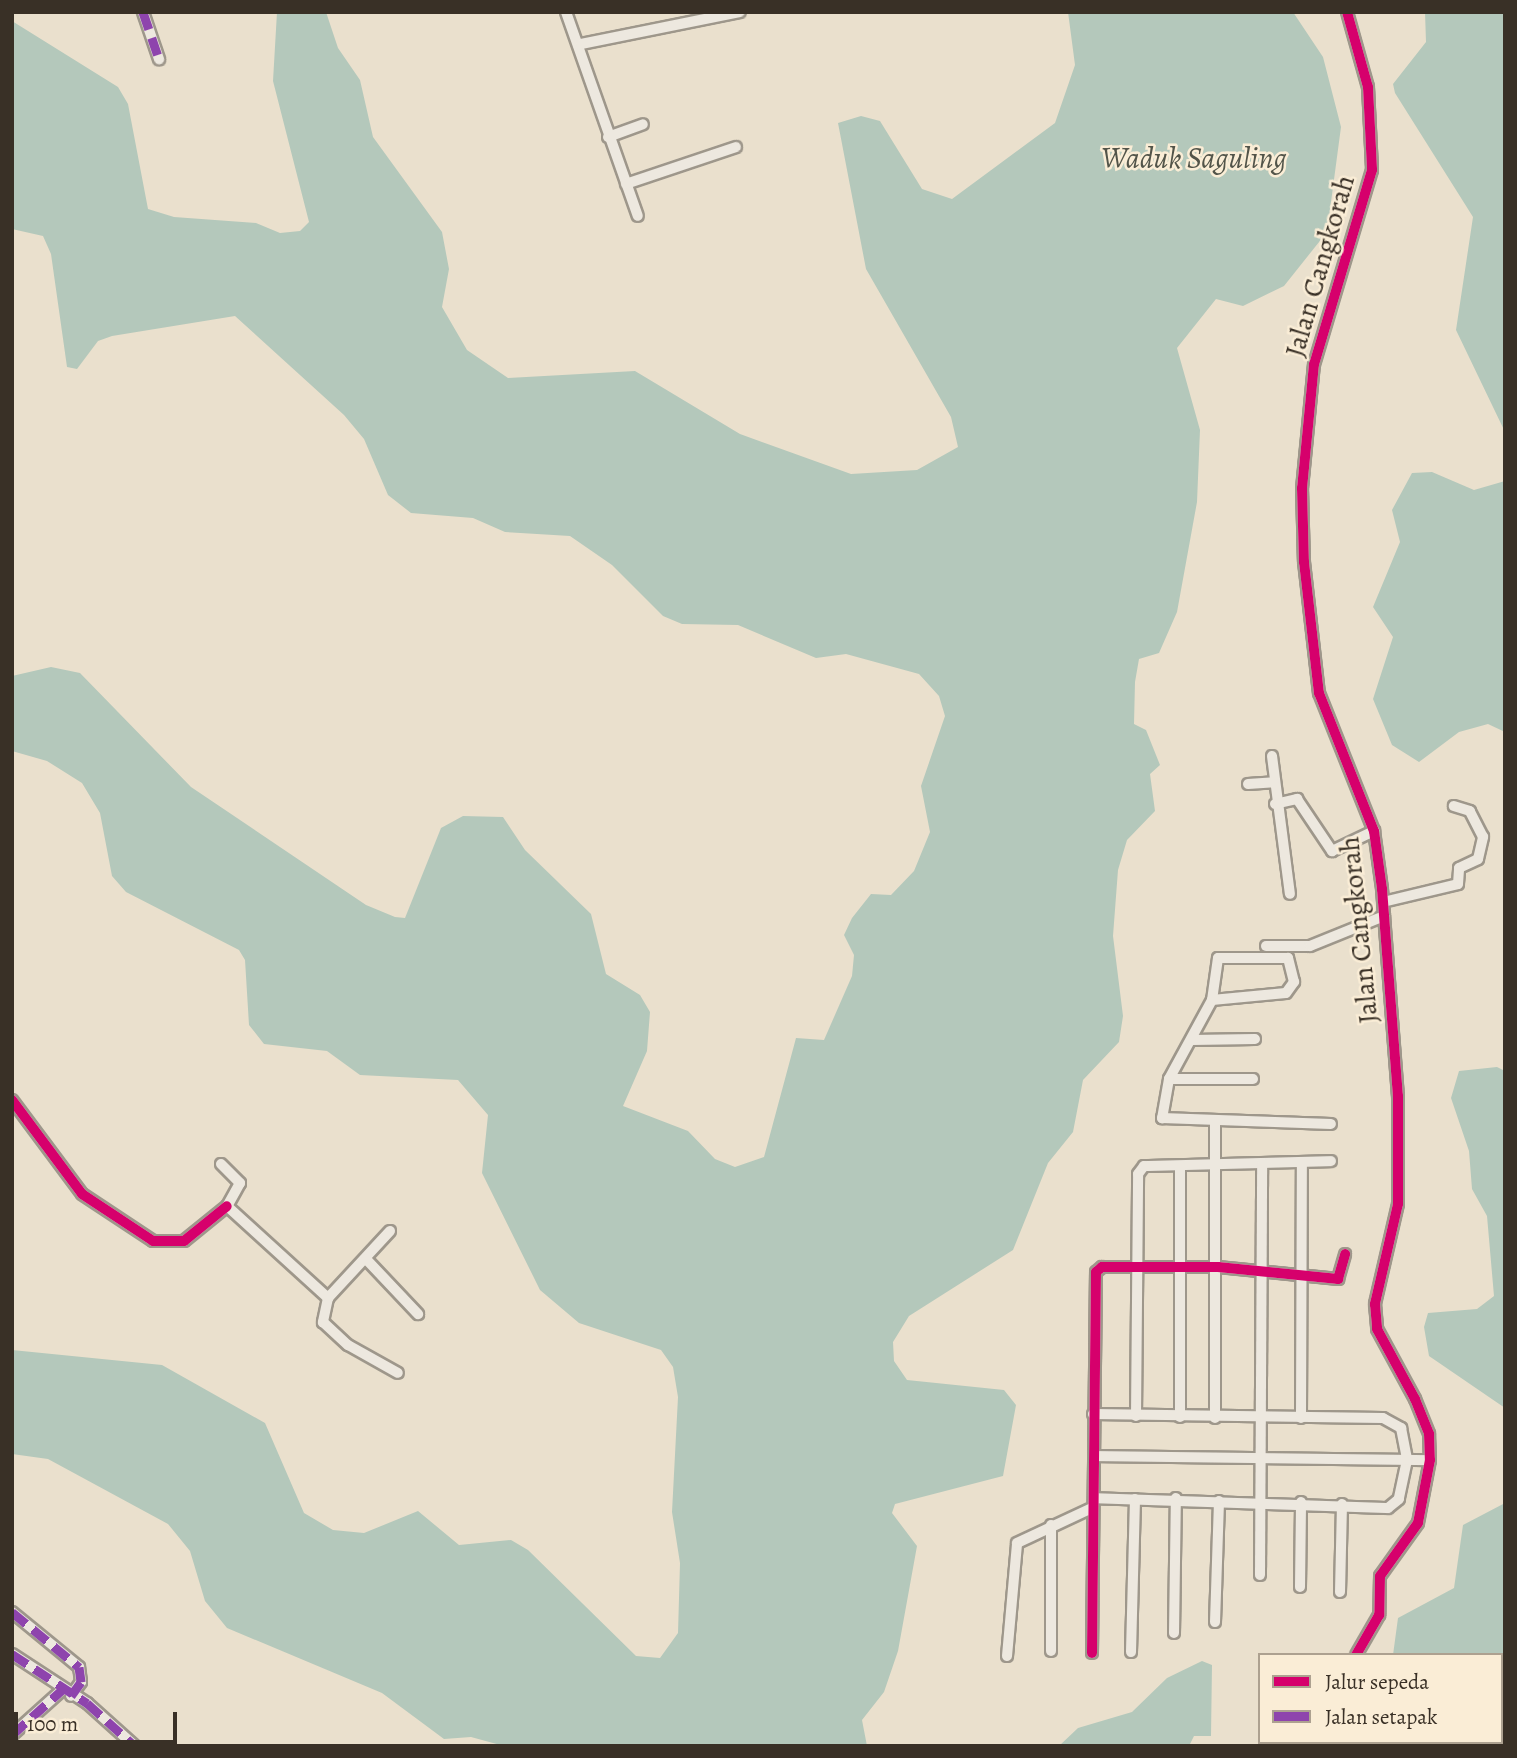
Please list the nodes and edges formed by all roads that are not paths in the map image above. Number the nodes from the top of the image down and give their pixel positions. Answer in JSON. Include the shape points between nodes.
{"nodes":[{"id":1,"x":143,"y":12,"type":"edge"},
{"id":2,"x":566,"y":12,"type":"edge"},
{"id":3,"x":740,"y":12,"type":"edge"},
{"id":4,"x":1347,"y":12,"type":"edge"},
{"id":5,"x":581,"y":44,"type":"junction"},
{"id":6,"x":159,"y":59,"type":"dead end"},
{"id":7,"x":643,"y":124,"type":"dead end"},
{"id":8,"x":608,"y":137,"type":"junction"},
{"id":9,"x":736,"y":148,"type":"dead end"},
{"id":10,"x":626,"y":184,"type":"junction"},
{"id":11,"x":638,"y":216,"type":"dead end"},
{"id":12,"x":1272,"y":756,"type":"dead end"},
{"id":13,"x":1274,"y":782,"type":"junction"},
{"id":14,"x":1248,"y":784,"type":"dead end"},
{"id":15,"x":1275,"y":804,"type":"junction"},
{"id":16,"x":1454,"y":806,"type":"dead end"},
{"id":17,"x":1374,"y":831,"type":"junction"},
{"id":18,"x":1290,"y":894,"type":"dead end"},
{"id":19,"x":1382,"y":902,"type":"junction"},
{"id":20,"x":1384,"y":916,"type":"junction"},
{"id":21,"x":1266,"y":946,"type":"dead end"},
{"id":22,"x":1212,"y":1000,"type":"junction"},
{"id":23,"x":1255,"y":1039,"type":"dead end"},
{"id":24,"x":1192,"y":1040,"type":"junction"},
{"id":25,"x":1253,"y":1079,"type":"dead end"},
{"id":26,"x":1169,"y":1080,"type":"junction"},
{"id":27,"x":12,"y":1100,"type":"edge"},
{"id":28,"x":1216,"y":1122,"type":"junction"},
{"id":29,"x":1331,"y":1124,"type":"dead end"},
{"id":30,"x":1331,"y":1161,"type":"dead end"},
{"id":31,"x":1302,"y":1162,"type":"junction"},
{"id":32,"x":1262,"y":1163,"type":"junction"},
{"id":33,"x":221,"y":1164,"type":"dead end"},
{"id":34,"x":1180,"y":1166,"type":"junction"},
{"id":35,"x":1216,"y":1166,"type":"junction"},
{"id":36,"x":227,"y":1206,"type":"junction"},
{"id":37,"x":390,"y":1231,"type":"dead end"},
{"id":38,"x":1345,"y":1254,"type":"dead end"},
{"id":39,"x":366,"y":1259,"type":"junction"},
{"id":40,"x":1139,"y":1267,"type":"junction"},
{"id":41,"x":1181,"y":1267,"type":"junction"},
{"id":42,"x":1218,"y":1267,"type":"junction"},
{"id":43,"x":1258,"y":1274,"type":"junction"},
{"id":44,"x":1301,"y":1277,"type":"junction"},
{"id":45,"x":328,"y":1298,"type":"junction"},
{"id":46,"x":418,"y":1314,"type":"dead end"},
{"id":47,"x":398,"y":1373,"type":"dead end"},
{"id":48,"x":1093,"y":1414,"type":"junction"},
{"id":49,"x":1136,"y":1416,"type":"junction"},
{"id":50,"x":1180,"y":1417,"type":"junction"},
{"id":51,"x":1215,"y":1418,"type":"junction"},
{"id":52,"x":1262,"y":1418,"type":"junction"},
{"id":53,"x":1301,"y":1418,"type":"junction"},
{"id":54,"x":1095,"y":1456,"type":"junction"},
{"id":55,"x":1260,"y":1459,"type":"junction"},
{"id":56,"x":1407,"y":1460,"type":"junction"},
{"id":57,"x":1430,"y":1460,"type":"junction"},
{"id":58,"x":1175,"y":1498,"type":"junction"},
{"id":59,"x":1135,"y":1499,"type":"junction"},
{"id":60,"x":1261,"y":1499,"type":"junction"},
{"id":61,"x":1219,"y":1501,"type":"junction"},
{"id":62,"x":1301,"y":1502,"type":"junction"},
{"id":63,"x":1093,"y":1503,"type":"junction"},
{"id":64,"x":1342,"y":1504,"type":"junction"},
{"id":65,"x":1051,"y":1525,"type":"junction"},
{"id":66,"x":1260,"y":1575,"type":"dead end"},
{"id":67,"x":1300,"y":1587,"type":"dead end"},
{"id":68,"x":1340,"y":1592,"type":"dead end"},
{"id":69,"x":12,"y":1612,"type":"edge"},
{"id":70,"x":1216,"y":1622,"type":"dead end"},
{"id":71,"x":1174,"y":1633,"type":"dead end"},
{"id":72,"x":1051,"y":1651,"type":"dead end"},
{"id":73,"x":1131,"y":1652,"type":"dead end"},
{"id":74,"x":1093,"y":1653,"type":"dead end"},
{"id":75,"x":1357,"y":1653,"type":"edge"},
{"id":76,"x":12,"y":1654,"type":"edge"},
{"id":77,"x":1007,"y":1656,"type":"dead end"},
{"id":78,"x":66,"y":1693,"type":"junction"},
{"id":79,"x":12,"y":1735,"type":"edge"},
{"id":80,"x":128,"y":1744,"type":"edge"}],
"edges":[{"from":1,"to":6,"type":"street"},
{"from":2,"to":5,"type":"street"},
{"from":3,"to":5,"type":"street"},
{"from":4,"to":17,"type":"street","name":"Jalan Cangkorah","via":[[1368,87],[1372,170],[1314,364],[1302,510],[1319,693]]},
{"from":5,"to":8,"type":"street"},
{"from":7,"to":8,"type":"street"},
{"from":8,"to":10,"type":"street"},
{"from":9,"to":10,"type":"street"},
{"from":10,"to":11,"type":"street"},
{"from":12,"to":13,"type":"street"},
{"from":13,"to":14,"type":"street"},
{"from":13,"to":15,"type":"street"},
{"from":15,"to":17,"type":"street","via":[[1297,799],[1332,851]]},
{"from":15,"to":18,"type":"street"},
{"from":16,"to":19,"type":"street","via":[[1470,811],[1482,837],[1478,859],[1459,868],[1458,884]]},
{"from":17,"to":19,"type":"street","name":"Jalan Cangkorah"},
{"from":19,"to":20,"type":"street","name":"Jalan Cangkorah"},
{"from":20,"to":21,"type":"street","via":[[1310,946]]},
{"from":20,"to":57,"type":"street","name":"Jalan Cangkorah","via":[[1398,1096],[1398,1204],[1375,1316],[1429,1434]]},
{"from":22,"to":22,"type":"street","via":[[1218,958],[1288,958],[1294,982],[1286,993]]},
{"from":22,"to":24,"type":"street"},
{"from":23,"to":24,"type":"street"},
{"from":24,"to":26,"type":"street"},
{"from":25,"to":26,"type":"street"},
{"from":26,"to":28,"type":"street","via":[[1165,1122]]},
{"from":27,"to":36,"type":"street","via":[[82,1194],[153,1241],[184,1241]]},
{"from":28,"to":29,"type":"street"},
{"from":28,"to":35,"type":"street"},
{"from":30,"to":31,"type":"street"},
{"from":31,"to":32,"type":"street"},
{"from":31,"to":44,"type":"street"},
{"from":32,"to":35,"type":"street"},
{"from":32,"to":43,"type":"street"},
{"from":33,"to":36,"type":"street","via":[[240,1183]]},
{"from":34,"to":35,"type":"street"},
{"from":34,"to":40,"type":"street","via":[[1144,1166],[1138,1174]]},
{"from":34,"to":41,"type":"street"},
{"from":35,"to":42,"type":"street"},
{"from":36,"to":45,"type":"street"},
{"from":37,"to":39,"type":"street"},
{"from":38,"to":44,"type":"street","via":[[1338,1279]]},
{"from":39,"to":45,"type":"street"},
{"from":39,"to":46,"type":"street"},
{"from":40,"to":41,"type":"street"},
{"from":40,"to":48,"type":"street","via":[[1096,1272]]},
{"from":40,"to":49,"type":"street"},
{"from":41,"to":42,"type":"street"},
{"from":41,"to":50,"type":"street"},
{"from":42,"to":43,"type":"street"},
{"from":42,"to":51,"type":"street"},
{"from":43,"to":44,"type":"street"},
{"from":43,"to":52,"type":"street"},
{"from":44,"to":53,"type":"street"},
{"from":45,"to":47,"type":"street","via":[[326,1326]]},
{"from":48,"to":49,"type":"street"},
{"from":48,"to":54,"type":"street"},
{"from":49,"to":50,"type":"street"},
{"from":50,"to":51,"type":"street"},
{"from":51,"to":52,"type":"street"},
{"from":52,"to":53,"type":"street"},
{"from":52,"to":55,"type":"street"},
{"from":53,"to":56,"type":"street","via":[[1396,1423]]},
{"from":54,"to":55,"type":"street"},
{"from":54,"to":63,"type":"street"},
{"from":55,"to":56,"type":"street"},
{"from":55,"to":60,"type":"street"},
{"from":56,"to":57,"type":"street"},
{"from":56,"to":64,"type":"street","via":[[1399,1499],[1388,1508]]},
{"from":57,"to":75,"type":"street","name":"Jalan Cangkorah","via":[[1418,1523],[1376,1586],[1375,1625]]},
{"from":58,"to":59,"type":"street"},
{"from":58,"to":61,"type":"street"},
{"from":58,"to":71,"type":"street"},
{"from":59,"to":63,"type":"street"},
{"from":59,"to":73,"type":"street"},
{"from":60,"to":61,"type":"street"},
{"from":60,"to":62,"type":"street"},
{"from":60,"to":66,"type":"street"},
{"from":61,"to":70,"type":"street"},
{"from":62,"to":64,"type":"street"},
{"from":62,"to":67,"type":"street"},
{"from":63,"to":65,"type":"street"},
{"from":63,"to":74,"type":"street"},
{"from":64,"to":68,"type":"street"},
{"from":65,"to":72,"type":"street"},
{"from":65,"to":77,"type":"street","via":[[1017,1543]]},
{"from":69,"to":78,"type":"street","via":[[79,1667],[81,1682]]},
{"from":76,"to":78,"type":"street"},
{"from":78,"to":79,"type":"street"},
{"from":78,"to":80,"type":"street"}]}
